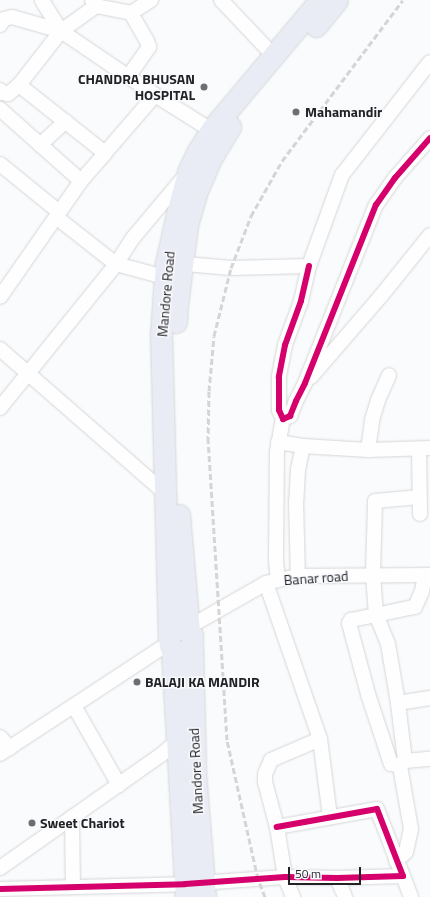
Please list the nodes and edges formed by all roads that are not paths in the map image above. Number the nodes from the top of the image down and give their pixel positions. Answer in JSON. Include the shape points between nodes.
{"nodes":[{"id":1,"x":42,"y":0,"type":"edge"},
{"id":2,"x":151,"y":0,"type":"edge"},
{"id":3,"x":222,"y":0,"type":"edge"},
{"id":4,"x":320,"y":0,"type":"edge"},
{"id":5,"x":337,"y":0,"type":"edge"},
{"id":6,"x":94,"y":3,"type":"edge"},
{"id":7,"x":131,"y":13,"type":"junction"},
{"id":8,"x":0,"y":25,"type":"edge"},
{"id":9,"x":60,"y":31,"type":"junction"},
{"id":10,"x":274,"y":56,"type":"junction"},
{"id":11,"x":430,"y":62,"type":"edge"},
{"id":12,"x":128,"y":77,"type":"junction"},
{"id":13,"x":19,"y":85,"type":"junction"},
{"id":14,"x":0,"y":90,"type":"edge"},
{"id":15,"x":155,"y":95,"type":"junction"},
{"id":16,"x":0,"y":109,"type":"edge"},
{"id":17,"x":66,"y":122,"type":"junction"},
{"id":18,"x":211,"y":130,"type":"junction"},
{"id":19,"x":430,"y":138,"type":"edge"},
{"id":20,"x":40,"y":145,"type":"junction"},
{"id":21,"x":104,"y":153,"type":"junction"},
{"id":22,"x":0,"y":164,"type":"edge"},
{"id":23,"x":188,"y":172,"type":"junction"},
{"id":24,"x":81,"y":181,"type":"junction"},
{"id":25,"x":57,"y":214,"type":"junction"},
{"id":26,"x":430,"y":234,"type":"edge"},
{"id":27,"x":116,"y":264,"type":"junction"},
{"id":28,"x":309,"y":266,"type":"junction"},
{"id":29,"x":171,"y":268,"type":"junction"},
{"id":30,"x":0,"y":297,"type":"edge"},
{"id":31,"x":0,"y":349,"type":"edge"},
{"id":32,"x":28,"y":373,"type":"junction"},
{"id":33,"x":389,"y":375,"type":"dead end"},
{"id":34,"x":306,"y":383,"type":"junction"},
{"id":35,"x":0,"y":408,"type":"edge"},
{"id":36,"x":283,"y":419,"type":"junction"},
{"id":37,"x":278,"y":442,"type":"junction"},
{"id":38,"x":303,"y":446,"type":"junction"},
{"id":39,"x":425,"y":449,"type":"edge"},
{"id":40,"x":368,"y":450,"type":"junction"},
{"id":41,"x":165,"y":493,"type":"junction"},
{"id":42,"x":420,"y":497,"type":"junction"},
{"id":43,"x":420,"y":514,"type":"dead end"},
{"id":44,"x":373,"y":574,"type":"junction"},
{"id":45,"x":428,"y":575,"type":"edge"},
{"id":46,"x":298,"y":576,"type":"junction"},
{"id":47,"x":272,"y":582,"type":"junction"},
{"id":48,"x":376,"y":615,"type":"junction"},
{"id":49,"x":180,"y":639,"type":"junction"},
{"id":50,"x":430,"y":698,"type":"edge"},
{"id":51,"x":398,"y":703,"type":"junction"},
{"id":52,"x":74,"y":706,"type":"junction"},
{"id":53,"x":0,"y":736,"type":"edge"},
{"id":54,"x":320,"y":739,"type":"junction"},
{"id":55,"x":177,"y":741,"type":"junction"},
{"id":56,"x":5,"y":751,"type":"edge"},
{"id":57,"x":430,"y":759,"type":"edge"},
{"id":58,"x":402,"y":763,"type":"junction"},
{"id":59,"x":119,"y":784,"type":"junction"},
{"id":60,"x":72,"y":817,"type":"junction"},
{"id":61,"x":330,"y":817,"type":"junction"},
{"id":62,"x":277,"y":826,"type":"junction"},
{"id":63,"x":396,"y":861,"type":"junction"},
{"id":64,"x":0,"y":868,"type":"edge"},
{"id":65,"x":403,"y":876,"type":"junction"},
{"id":66,"x":285,"y":877,"type":"junction"},
{"id":67,"x":337,"y":878,"type":"junction"},
{"id":68,"x":73,"y":886,"type":"junction"},
{"id":69,"x":0,"y":889,"type":"edge"},
{"id":70,"x":195,"y":890,"type":"edge"},
{"id":71,"x":293,"y":897,"type":"edge"},
{"id":72,"x":345,"y":897,"type":"edge"},
{"id":73,"x":411,"y":897,"type":"edge"}],
"edges":[{"from":1,"to":9,"type":"street"},
{"from":2,"to":7,"type":"street"},
{"from":3,"to":10,"type":"street"},
{"from":4,"to":10,"type":"highway","name":"Mandore Road"},
{"from":5,"to":29,"type":"highway","name":"Mandore Road","via":[[223,136],[197,191]]},
{"from":6,"to":7,"type":"street"},
{"from":6,"to":9,"type":"street"},
{"from":7,"to":12,"type":"street","via":[[149,47]]},
{"from":8,"to":9,"type":"street","via":[[4,19],[12,17]]},
{"from":9,"to":12,"type":"street"},
{"from":9,"to":13,"type":"street"},
{"from":10,"to":18,"type":"highway","name":"Mandore Road"},
{"from":11,"to":28,"type":"street","via":[[342,175]]},
{"from":12,"to":15,"type":"street"},
{"from":13,"to":14,"type":"street","via":[[8,94]]},
{"from":13,"to":17,"type":"street"},
{"from":15,"to":18,"type":"street"},
{"from":15,"to":21,"type":"street"},
{"from":16,"to":20,"type":"street"},
{"from":17,"to":20,"type":"street"},
{"from":17,"to":21,"type":"street"},
{"from":18,"to":23,"type":"highway","name":"Mandore Road"},
{"from":19,"to":34,"type":"street","via":[[395,178],[376,206]]},
{"from":20,"to":24,"type":"street"},
{"from":21,"to":24,"type":"street"},
{"from":22,"to":25,"type":"street"},
{"from":23,"to":27,"type":"street","via":[[133,238]]},
{"from":23,"to":29,"type":"highway","name":"Mandore Road"},
{"from":24,"to":25,"type":"street"},
{"from":25,"to":27,"type":"street"},
{"from":25,"to":30,"type":"street"},
{"from":26,"to":34,"type":"street"},
{"from":27,"to":29,"type":"street"},
{"from":27,"to":32,"type":"street"},
{"from":28,"to":29,"type":"street"},
{"from":28,"to":36,"type":"street","via":[[301,301],[285,345],[279,377],[280,410]]},
{"from":29,"to":41,"type":"highway","name":"Mandore Road","via":[[161,335]]},
{"from":29,"to":49,"type":"highway","name":"Mandore Road","via":[[177,305],[176,463]]},
{"from":31,"to":32,"type":"street"},
{"from":32,"to":35,"type":"street"},
{"from":32,"to":41,"type":"street"},
{"from":33,"to":40,"type":"street","via":[[372,420]]},
{"from":34,"to":36,"type":"street","via":[[290,416]]},
{"from":36,"to":37,"type":"street"},
{"from":37,"to":38,"type":"street"},
{"from":37,"to":47,"type":"street","via":[[276,560]]},
{"from":38,"to":40,"type":"street"},
{"from":38,"to":46,"type":"street","via":[[298,469],[296,502]]},
{"from":39,"to":40,"type":"street"},
{"from":39,"to":42,"type":"street"},
{"from":41,"to":49,"type":"highway","name":"Mandore Road"},
{"from":42,"to":43,"type":"street"},
{"from":42,"to":44,"type":"street","via":[[375,501]]},
{"from":44,"to":45,"type":"street","name":"Banar road"},
{"from":44,"to":46,"type":"street","name":"Banar road"},
{"from":44,"to":48,"type":"street"},
{"from":45,"to":48,"type":"street","via":[[415,608]]},
{"from":46,"to":47,"type":"street","name":"Banar road"},
{"from":47,"to":49,"type":"street","name":"Banar road"},
{"from":47,"to":54,"type":"street"},
{"from":48,"to":51,"type":"street","via":[[388,644]]},
{"from":48,"to":58,"type":"street","via":[[351,620],[349,628],[391,764]]},
{"from":49,"to":52,"type":"street","name":"Banar road"},
{"from":49,"to":55,"type":"highway","name":"Mandore Road"},
{"from":49,"to":70,"type":"highway","name":"Mandore Road","via":[[195,773]]},
{"from":50,"to":51,"type":"street"},
{"from":51,"to":58,"type":"street"},
{"from":52,"to":56,"type":"street","name":"Banar road"},
{"from":52,"to":59,"type":"street"},
{"from":53,"to":56,"type":"street"},
{"from":54,"to":61,"type":"street"},
{"from":54,"to":62,"type":"street","via":[[271,760],[267,766],[265,782]]},
{"from":55,"to":59,"type":"street"},
{"from":55,"to":70,"type":"highway","name":"Mandore Road"},
{"from":57,"to":58,"type":"street"},
{"from":58,"to":63,"type":"street","via":[[411,829],[406,852]]},
{"from":59,"to":60,"type":"street"},
{"from":60,"to":64,"type":"street"},
{"from":60,"to":68,"type":"street"},
{"from":61,"to":62,"type":"street"},
{"from":61,"to":63,"type":"street","via":[[377,809]]},
{"from":62,"to":66,"type":"street"},
{"from":63,"to":65,"type":"street"},
{"from":65,"to":67,"type":"street"},
{"from":65,"to":73,"type":"street"},
{"from":66,"to":67,"type":"street"},
{"from":66,"to":70,"type":"street"},
{"from":66,"to":71,"type":"street"},
{"from":67,"to":72,"type":"street"},
{"from":68,"to":69,"type":"street"},
{"from":68,"to":70,"type":"street"}]}
